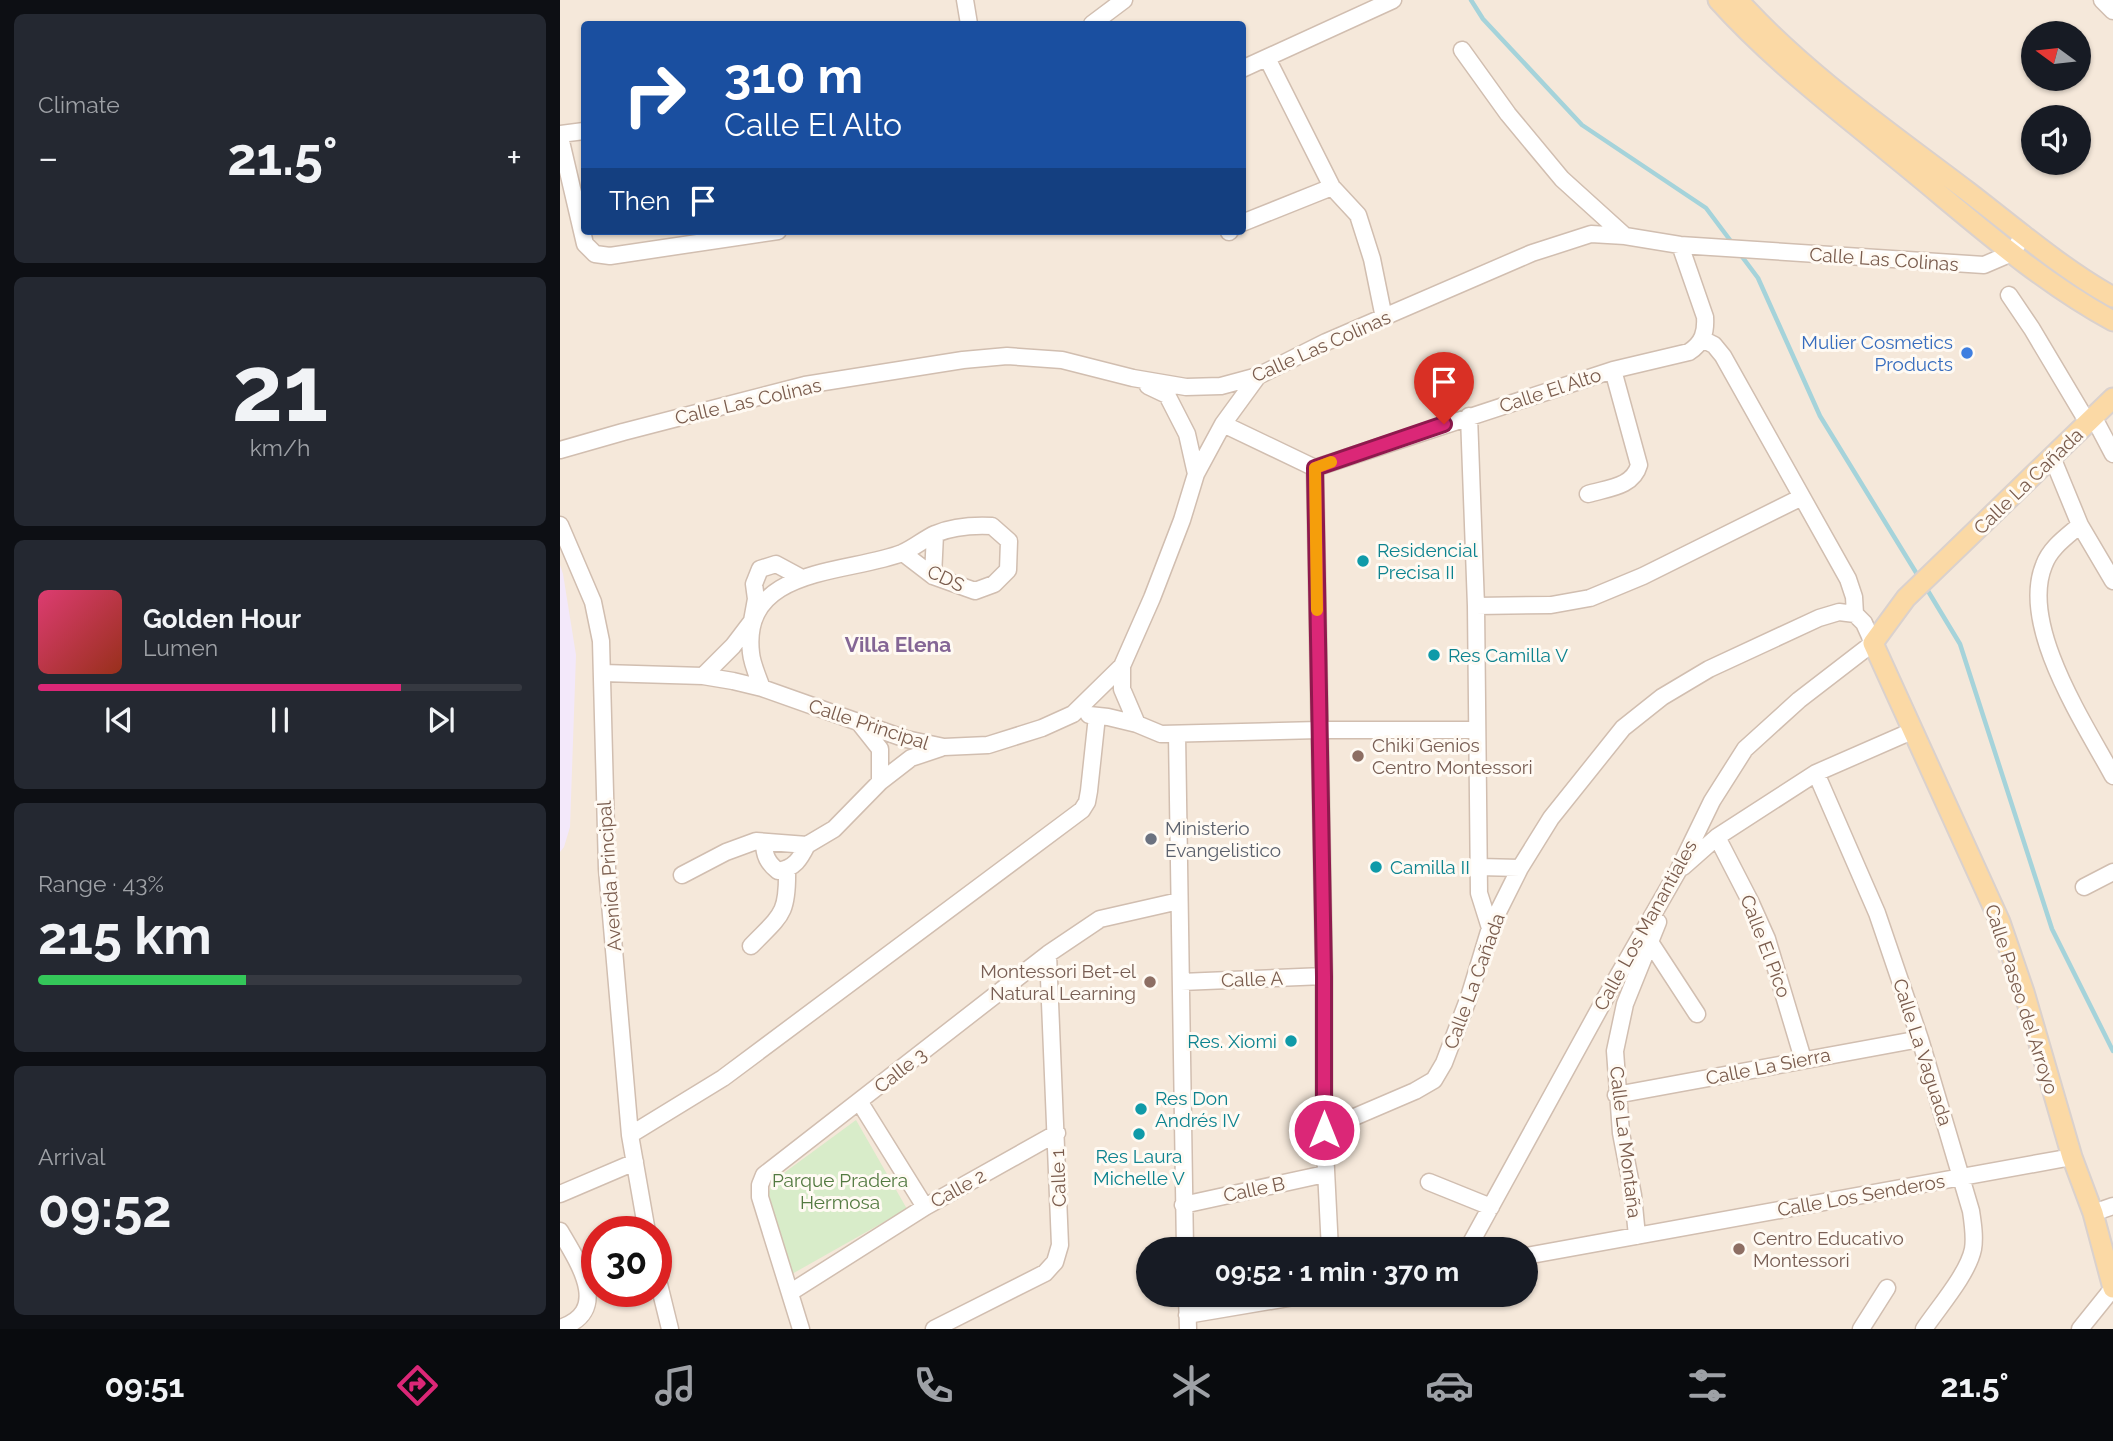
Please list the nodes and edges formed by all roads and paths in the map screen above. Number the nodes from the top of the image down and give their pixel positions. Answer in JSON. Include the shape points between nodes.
{"nodes":[{"id":1,"x":965,"y":0,"type":"edge"},
{"id":2,"x":1124,"y":0,"type":"edge"},
{"id":3,"x":1393,"y":0,"type":"edge"},
{"id":4,"x":1718,"y":0,"type":"edge"},
{"id":5,"x":1738,"y":0,"type":"edge"},
{"id":6,"x":2102,"y":0,"type":"edge"},
{"id":7,"x":2113,"y":11,"type":"edge"},
{"id":8,"x":968,"y":21,"type":"edge"},
{"id":9,"x":1096,"y":21,"type":"edge"},
{"id":10,"x":1462,"y":50,"type":"dead end"},
{"id":11,"x":1267,"y":58,"type":"junction"},
{"id":12,"x":1246,"y":67,"type":"edge"},
{"id":13,"x":581,"y":132,"type":"edge"},
{"id":14,"x":560,"y":136,"type":"edge"},
{"id":15,"x":1332,"y":187,"type":"junction"},
{"id":16,"x":1246,"y":221,"type":"edge"},
{"id":17,"x":581,"y":227,"type":"edge"},
{"id":18,"x":2024,"y":234,"type":"junction"},
{"id":19,"x":583,"y":235,"type":"edge"},
{"id":20,"x":751,"y":235,"type":"edge"},
{"id":21,"x":1625,"y":236,"type":"junction"},
{"id":22,"x":1680,"y":245,"type":"junction"},
{"id":23,"x":2012,"y":253,"type":"junction"},
{"id":24,"x":2009,"y":295,"type":"dead end"},
{"id":25,"x":2113,"y":297,"type":"edge"},
{"id":26,"x":1384,"y":318,"type":"junction"},
{"id":27,"x":2113,"y":321,"type":"edge"},
{"id":28,"x":1702,"y":339,"type":"junction"},
{"id":29,"x":1613,"y":370,"type":"junction"},
{"id":30,"x":1258,"y":376,"type":"junction"},
{"id":31,"x":1133,"y":378,"type":"junction"},
{"id":32,"x":2113,"y":398,"type":"edge"},
{"id":33,"x":1469,"y":415,"type":"junction"},
{"id":34,"x":2091,"y":421,"type":"junction"},
{"id":35,"x":1223,"y":424,"type":"junction"},
{"id":36,"x":560,"y":450,"type":"edge"},
{"id":37,"x":2113,"y":454,"type":"edge"},
{"id":38,"x":2052,"y":457,"type":"junction"},
{"id":39,"x":1315,"y":468,"type":"junction"},
{"id":40,"x":1196,"y":474,"type":"junction"},
{"id":41,"x":1588,"y":494,"type":"dead end"},
{"id":42,"x":1802,"y":496,"type":"junction"},
{"id":43,"x":560,"y":524,"type":"edge"},
{"id":44,"x":2080,"y":525,"type":"junction"},
{"id":45,"x":935,"y":534,"type":"junction"},
{"id":46,"x":903,"y":552,"type":"junction"},
{"id":47,"x":933,"y":576,"type":"junction"},
{"id":48,"x":802,"y":578,"type":"junction"},
{"id":49,"x":2113,"y":581,"type":"edge"},
{"id":50,"x":1476,"y":606,"type":"junction"},
{"id":51,"x":1854,"y":614,"type":"junction"},
{"id":52,"x":752,"y":621,"type":"junction"},
{"id":53,"x":1873,"y":643,"type":"junction"},
{"id":54,"x":1122,"y":666,"type":"junction"},
{"id":55,"x":603,"y":673,"type":"junction"},
{"id":56,"x":703,"y":676,"type":"junction"},
{"id":57,"x":762,"y":688,"type":"junction"},
{"id":58,"x":1073,"y":714,"type":"junction"},
{"id":59,"x":1097,"y":716,"type":"junction"},
{"id":60,"x":862,"y":724,"type":"junction"},
{"id":61,"x":1137,"y":724,"type":"junction"},
{"id":62,"x":1319,"y":730,"type":"junction"},
{"id":63,"x":1476,"y":730,"type":"junction"},
{"id":64,"x":1912,"y":731,"type":"junction"},
{"id":65,"x":1177,"y":734,"type":"junction"},
{"id":66,"x":943,"y":747,"type":"junction"},
{"id":67,"x":1816,"y":773,"type":"junction"},
{"id":68,"x":2113,"y":776,"type":"edge"},
{"id":69,"x":880,"y":782,"type":"junction"},
{"id":70,"x":1717,"y":837,"type":"junction"},
{"id":71,"x":764,"y":842,"type":"junction"},
{"id":72,"x":807,"y":845,"type":"junction"},
{"id":73,"x":1479,"y":867,"type":"junction"},
{"id":74,"x":1520,"y":868,"type":"junction"},
{"id":75,"x":787,"y":869,"type":"junction"},
{"id":76,"x":1678,"y":871,"type":"junction"},
{"id":77,"x":2113,"y":872,"type":"edge"},
{"id":78,"x":682,"y":874,"type":"dead end"},
{"id":79,"x":2084,"y":887,"type":"dead end"},
{"id":80,"x":1179,"y":901,"type":"junction"},
{"id":81,"x":1490,"y":929,"type":"junction"},
{"id":82,"x":1650,"y":942,"type":"junction"},
{"id":83,"x":751,"y":946,"type":"dead end"},
{"id":84,"x":1048,"y":954,"type":"junction"},
{"id":85,"x":1324,"y":976,"type":"junction"},
{"id":86,"x":1181,"y":982,"type":"junction"},
{"id":87,"x":1697,"y":1014,"type":"dead end"},
{"id":88,"x":1920,"y":1039,"type":"junction"},
{"id":89,"x":1803,"y":1059,"type":"junction"},
{"id":90,"x":1616,"y":1095,"type":"junction"},
{"id":91,"x":859,"y":1101,"type":"junction"},
{"id":92,"x":1324,"y":1130,"type":"junction"},
{"id":93,"x":1057,"y":1133,"type":"junction"},
{"id":94,"x":630,"y":1135,"type":"junction"},
{"id":95,"x":2072,"y":1157,"type":"junction"},
{"id":96,"x":635,"y":1162,"type":"junction"},
{"id":97,"x":1325,"y":1174,"type":"junction"},
{"id":98,"x":1962,"y":1177,"type":"junction"},
{"id":99,"x":1429,"y":1182,"type":"dead end"},
{"id":100,"x":560,"y":1194,"type":"edge"},
{"id":101,"x":1183,"y":1205,"type":"junction"},
{"id":102,"x":2113,"y":1206,"type":"edge"},
{"id":103,"x":925,"y":1207,"type":"junction"},
{"id":104,"x":1491,"y":1208,"type":"junction"},
{"id":105,"x":2093,"y":1213,"type":"junction"},
{"id":106,"x":645,"y":1216,"type":"edge"},
{"id":107,"x":560,"y":1231,"type":"edge"},
{"id":108,"x":1637,"y":1236,"type":"junction"},
{"id":109,"x":1184,"y":1237,"type":"edge"},
{"id":110,"x":1329,"y":1237,"type":"edge"},
{"id":111,"x":1474,"y":1237,"type":"edge"},
{"id":112,"x":1538,"y":1254,"type":"edge"},
{"id":113,"x":1887,"y":1288,"type":"dead end"},
{"id":114,"x":2113,"y":1288,"type":"edge"},
{"id":115,"x":791,"y":1292,"type":"junction"},
{"id":116,"x":665,"y":1307,"type":"edge"},
{"id":117,"x":1254,"y":1307,"type":"edge"},
{"id":118,"x":1188,"y":1322,"type":"edge"},
{"id":119,"x":560,"y":1328,"type":"edge"},
{"id":120,"x":670,"y":1329,"type":"edge"},
{"id":121,"x":801,"y":1329,"type":"edge"},
{"id":122,"x":934,"y":1329,"type":"edge"},
{"id":123,"x":1861,"y":1329,"type":"edge"},
{"id":124,"x":1924,"y":1329,"type":"edge"},
{"id":125,"x":2080,"y":1329,"type":"edge"}],
"edges":[{"from":1,"to":8,"type":"street"},
{"from":2,"to":9,"type":"street"},
{"from":3,"to":11,"type":"street"},
{"from":4,"to":23,"type":"main road","via":[[1810,89]]},
{"from":5,"to":18,"type":"main road","via":[[1796,58]]},
{"from":6,"to":7,"type":"street"},
{"from":10,"to":21,"type":"street","via":[[1562,179]]},
{"from":11,"to":12,"type":"street"},
{"from":11,"to":15,"type":"street"},
{"from":13,"to":14,"type":"street"},
{"from":14,"to":17,"type":"street"},
{"from":15,"to":16,"type":"street"},
{"from":15,"to":26,"type":"street","via":[[1358,215]]},
{"from":18,"to":23,"type":"street"},
{"from":18,"to":25,"type":"main road"},
{"from":19,"to":20,"type":"street","via":[[595,254],[610,256]]},
{"from":21,"to":22,"type":"street","name":"Calle Las Colinas"},
{"from":21,"to":26,"type":"street","name":"Calle Las Colinas","via":[[1591,234],[1562,242]]},
{"from":22,"to":23,"type":"street","name":"Calle Las Colinas","via":[[1984,265]]},
{"from":22,"to":28,"type":"street","via":[[1704,317]]},
{"from":23,"to":27,"type":"main road"},
{"from":24,"to":34,"type":"street"},
{"from":26,"to":30,"type":"street","name":"Calle Las Colinas"},
{"from":28,"to":29,"type":"street","name":"Calle El Alto","via":[[1689,352]]},
{"from":28,"to":42,"type":"street","via":[[1723,356]]},
{"from":29,"to":33,"type":"street","name":"Calle El Alto"},
{"from":29,"to":41,"type":"street","via":[[1639,465],[1626,483]]},
{"from":30,"to":31,"type":"street","name":"Calle Las Colinas","via":[[1221,386],[1186,387]]},
{"from":30,"to":35,"type":"street"},
{"from":31,"to":36,"type":"street","name":"Calle Las Colinas","via":[[1062,360],[1007,356],[963,360],[805,385]]},
{"from":31,"to":40,"type":"street","name":"Calle Principal","via":[[1167,395],[1187,434]]},
{"from":32,"to":34,"type":"main road","name":"Calle La Cañada"},
{"from":33,"to":39,"type":"street","name":"Calle El Alto"},
{"from":33,"to":50,"type":"street"},
{"from":34,"to":37,"type":"street"},
{"from":34,"to":38,"type":"main road","name":"Calle La Cañada"},
{"from":35,"to":39,"type":"street"},
{"from":35,"to":40,"type":"street"},
{"from":38,"to":44,"type":"street"},
{"from":38,"to":53,"type":"main road","name":"Calle La Cañada","via":[[1906,598]]},
{"from":39,"to":62,"type":"street"},
{"from":40,"to":54,"type":"street","name":"Calle Principal","via":[[1157,587]]},
{"from":42,"to":50,"type":"street","via":[[1590,598],[1551,605]]},
{"from":42,"to":51,"type":"street","via":[[1848,579]]},
{"from":43,"to":55,"type":"street","name":"Avenida Principal","via":[[593,602]]},
{"from":44,"to":49,"type":"street"},
{"from":44,"to":68,"type":"street","via":[[2055,546],[2044,563],[2038,599],[2056,669]]},
{"from":45,"to":46,"type":"street","name":"CDS"},
{"from":45,"to":47,"type":"street"},
{"from":45,"to":47,"type":"street","name":"CDS","via":[[967,525],[992,526],[1009,541],[1008,570],[994,584],[975,591]]},
{"from":46,"to":47,"type":"street","name":"CDS"},
{"from":46,"to":48,"type":"street","name":"CDS"},
{"from":48,"to":52,"type":"street","name":"CDS","via":[[779,588]]},
{"from":48,"to":52,"type":"street","via":[[776,564],[760,569],[754,584]]},
{"from":50,"to":63,"type":"street"},
{"from":51,"to":53,"type":"street"},
{"from":51,"to":74,"type":"street","name":"Calle La Cañada","via":[[1839,612],[1819,618],[1709,669],[1662,697],[1608,746],[1551,818]]},
{"from":52,"to":56,"type":"street","name":"CDS"},
{"from":52,"to":57,"type":"street","via":[[751,653]]},
{"from":53,"to":64,"type":"main road","name":"Calle Paseo del Arroyo"},
{"from":53,"to":76,"type":"street","name":"Calle Los Manantiales","via":[[1745,748],[1712,801]]},
{"from":54,"to":58,"type":"street","name":"Calle Principal"},
{"from":54,"to":61,"type":"street","via":[[1122,690]]},
{"from":55,"to":56,"type":"street","name":"Calle Principal"},
{"from":55,"to":94,"type":"street","name":"Avenida Principal","via":[[607,869]]},
{"from":56,"to":57,"type":"street","name":"Calle Principal"},
{"from":57,"to":60,"type":"street","name":"Calle Principal"},
{"from":58,"to":59,"type":"street"},
{"from":58,"to":66,"type":"street","name":"Calle Principal","via":[[988,745]]},
{"from":59,"to":61,"type":"street"},
{"from":59,"to":94,"type":"street","via":[[1089,791],[1082,810],[723,1078]]},
{"from":60,"to":66,"type":"street","name":"Calle Principal"},
{"from":60,"to":69,"type":"street","via":[[880,749]]},
{"from":61,"to":65,"type":"street","via":[[1161,734]]},
{"from":62,"to":63,"type":"street"},
{"from":62,"to":65,"type":"street"},
{"from":62,"to":85,"type":"street"},
{"from":63,"to":73,"type":"street"},
{"from":64,"to":67,"type":"street","name":"Calle La Montaña"},
{"from":64,"to":95,"type":"main road","name":"Calle Paseo del Arroyo","via":[[2000,922]]},
{"from":65,"to":80,"type":"street"},
{"from":66,"to":69,"type":"street","via":[[911,758]]},
{"from":67,"to":70,"type":"street","name":"Calle La Montaña"},
{"from":67,"to":88,"type":"street","name":"Calle La Vaguada","via":[[1877,913]]},
{"from":69,"to":72,"type":"street","via":[[834,829]]},
{"from":70,"to":76,"type":"street","name":"Calle La Montaña"},
{"from":70,"to":89,"type":"street","name":"Calle El Pico","via":[[1767,939]]},
{"from":71,"to":72,"type":"street"},
{"from":71,"to":75,"type":"street","via":[[770,864],[778,871]]},
{"from":71,"to":78,"type":"street","via":[[726,852]]},
{"from":72,"to":75,"type":"street","via":[[798,862]]},
{"from":73,"to":74,"type":"street"},
{"from":73,"to":81,"type":"street","via":[[1479,893]]},
{"from":74,"to":81,"type":"street","name":"Calle La Cañada"},
{"from":75,"to":83,"type":"street","via":[[783,913]]},
{"from":76,"to":82,"type":"street","name":"Calle La Montaña"},
{"from":76,"to":104,"type":"street","name":"Calle Los Manantiales"},
{"from":77,"to":79,"type":"street"},
{"from":80,"to":84,"type":"street","name":"Calle 3","via":[[1100,919]]},
{"from":80,"to":86,"type":"street"},
{"from":81,"to":92,"type":"street","name":"Calle La Cañada","via":[[1469,997],[1434,1080]]},
{"from":82,"to":87,"type":"street"},
{"from":82,"to":90,"type":"street","name":"Calle La Montaña","via":[[1625,1004],[1615,1051]]},
{"from":84,"to":91,"type":"street","name":"Calle 3"},
{"from":84,"to":93,"type":"street","name":"Calle 1"},
{"from":85,"to":86,"type":"street","name":"Calle A"},
{"from":85,"to":92,"type":"street"},
{"from":86,"to":101,"type":"street"},
{"from":88,"to":89,"type":"street","name":"Calle La Sierra"},
{"from":88,"to":98,"type":"street","name":"Calle La Vaguada"},
{"from":89,"to":90,"type":"street","name":"Calle La Sierra"},
{"from":90,"to":108,"type":"street","name":"Calle La Montaña"},
{"from":91,"to":103,"type":"street"},
{"from":91,"to":115,"type":"street","name":"Calle 3","via":[[764,1175],[760,1185]]},
{"from":92,"to":97,"type":"street"},
{"from":93,"to":103,"type":"street","name":"Calle 2"},
{"from":93,"to":122,"type":"street","name":"Calle 1","via":[[1060,1245],[1055,1262],[1045,1273]]},
{"from":94,"to":96,"type":"street","name":"Avenida Principal"},
{"from":95,"to":98,"type":"street","name":"Calle Los Senderos"},
{"from":95,"to":105,"type":"main road","name":"Calle Paseo del Arroyo"},
{"from":96,"to":100,"type":"street"},
{"from":96,"to":106,"type":"street","name":"Avenida Principal"},
{"from":97,"to":101,"type":"street","name":"Calle B"},
{"from":97,"to":110,"type":"street"},
{"from":98,"to":108,"type":"street","name":"Calle Los Senderos"},
{"from":98,"to":124,"type":"street","name":"Calle La Vaguada","via":[[1971,1211],[1973,1252]]},
{"from":99,"to":104,"type":"street"},
{"from":101,"to":109,"type":"street"},
{"from":102,"to":105,"type":"street"},
{"from":103,"to":115,"type":"street","name":"Calle 2"},
{"from":104,"to":111,"type":"street","name":"Calle Los Manantiales"},
{"from":105,"to":114,"type":"main road","name":"Calle Paseo del Arroyo"},
{"from":107,"to":119,"type":"street","via":[[581,1267],[588,1295],[581,1318]]},
{"from":108,"to":112,"type":"street","name":"Calle Los Senderos"},
{"from":113,"to":123,"type":"street"},
{"from":114,"to":125,"type":"street"},
{"from":115,"to":121,"type":"street","name":"Calle 3"},
{"from":116,"to":120,"type":"street"},
{"from":117,"to":118,"type":"street"}]}
